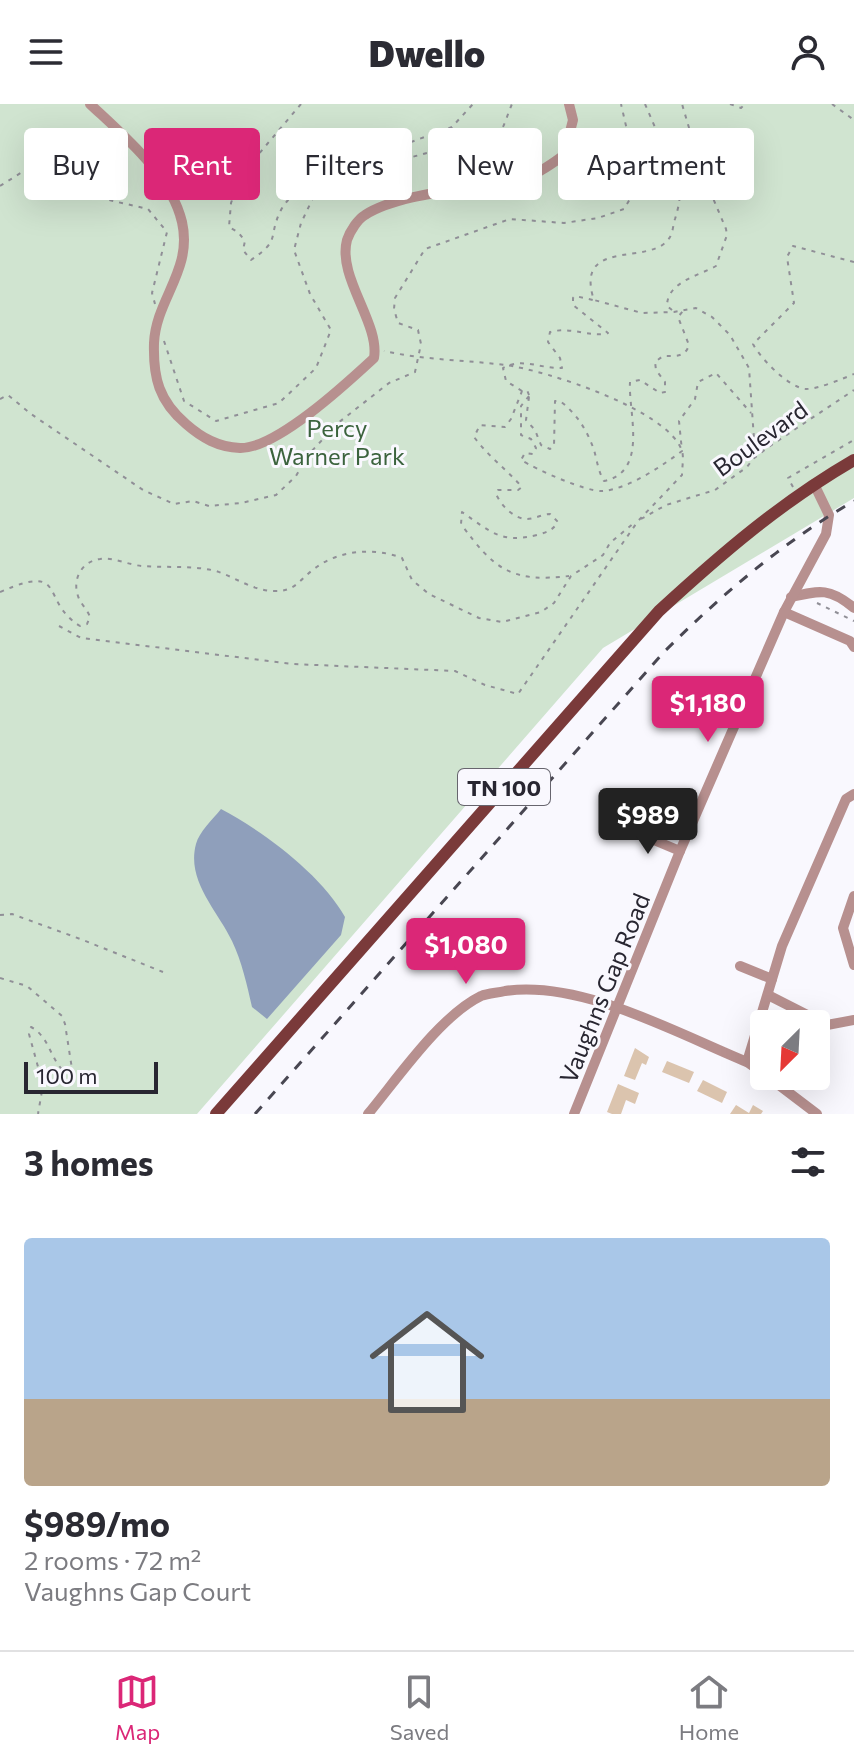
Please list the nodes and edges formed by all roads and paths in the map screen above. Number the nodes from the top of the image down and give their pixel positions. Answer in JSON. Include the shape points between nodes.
{"nodes":[{"id":1,"x":90,"y":104,"type":"edge"},
{"id":2,"x":301,"y":104,"type":"edge"},
{"id":3,"x":473,"y":104,"type":"edge"},
{"id":4,"x":512,"y":104,"type":"edge"},
{"id":5,"x":569,"y":104,"type":"edge"},
{"id":6,"x":621,"y":104,"type":"edge"},
{"id":7,"x":645,"y":104,"type":"edge"},
{"id":8,"x":682,"y":104,"type":"edge"},
{"id":9,"x":730,"y":104,"type":"edge"},
{"id":10,"x":745,"y":104,"type":"edge"},
{"id":11,"x":832,"y":104,"type":"edge"},
{"id":12,"x":854,"y":120,"type":"edge"},
{"id":13,"x":281,"y":128,"type":"edge"},
{"id":14,"x":276,"y":134,"type":"edge"},
{"id":15,"x":412,"y":142,"type":"edge"},
{"id":16,"x":412,"y":157,"type":"edge"},
{"id":17,"x":0,"y":186,"type":"edge"},
{"id":18,"x":288,"y":200,"type":"edge"},
{"id":19,"x":314,"y":200,"type":"edge"},
{"id":20,"x":854,"y":262,"type":"edge"},
{"id":21,"x":594,"y":298,"type":"junction"},
{"id":22,"x":684,"y":310,"type":"junction"},
{"id":23,"x":674,"y":312,"type":"junction"},
{"id":24,"x":158,"y":320,"type":"junction"},
{"id":25,"x":375,"y":349,"type":"junction"},
{"id":26,"x":418,"y":358,"type":"junction"},
{"id":27,"x":508,"y":365,"type":"junction"},
{"id":28,"x":854,"y":374,"type":"edge"},
{"id":29,"x":854,"y":390,"type":"edge"},
{"id":30,"x":522,"y":391,"type":"junction"},
{"id":31,"x":529,"y":395,"type":"junction"},
{"id":32,"x":0,"y":399,"type":"edge"},
{"id":33,"x":630,"y":407,"type":"junction"},
{"id":34,"x":751,"y":413,"type":"junction"},
{"id":35,"x":854,"y":440,"type":"edge"},
{"id":36,"x":682,"y":451,"type":"junction"},
{"id":37,"x":753,"y":459,"type":"junction"},
{"id":38,"x":818,"y":460,"type":"junction"},
{"id":39,"x":854,"y":460,"type":"edge"},
{"id":40,"x":822,"y":467,"type":"dead end"},
{"id":41,"x":814,"y":484,"type":"junction"},
{"id":42,"x":797,"y":494,"type":"junction"},
{"id":43,"x":638,"y":521,"type":"junction"},
{"id":44,"x":571,"y":576,"type":"junction"},
{"id":45,"x":0,"y":592,"type":"edge"},
{"id":46,"x":791,"y":597,"type":"junction"},
{"id":47,"x":810,"y":600,"type":"dead end"},
{"id":48,"x":854,"y":608,"type":"edge"},
{"id":49,"x":784,"y":612,"type":"junction"},
{"id":50,"x":854,"y":621,"type":"edge"},
{"id":51,"x":59,"y":626,"type":"dead end"},
{"id":52,"x":854,"y":647,"type":"edge"},
{"id":53,"x":854,"y":794,"type":"edge"},
{"id":54,"x":630,"y":830,"type":"dead end"},
{"id":55,"x":680,"y":851,"type":"junction"},
{"id":56,"x":854,"y":896,"type":"edge"},
{"id":57,"x":0,"y":915,"type":"edge"},
{"id":58,"x":854,"y":965,"type":"edge"},
{"id":59,"x":740,"y":966,"type":"dead end"},
{"id":60,"x":163,"y":972,"type":"dead end"},
{"id":61,"x":0,"y":978,"type":"edge"},
{"id":62,"x":772,"y":979,"type":"junction"},
{"id":63,"x":768,"y":995,"type":"junction"},
{"id":64,"x":617,"y":1008,"type":"junction"},
{"id":65,"x":854,"y":1020,"type":"edge"},
{"id":66,"x":747,"y":1062,"type":"junction"},
{"id":67,"x":750,"y":1064,"type":"edge"},
{"id":68,"x":786,"y":1090,"type":"edge"},
{"id":69,"x":38,"y":1114,"type":"edge"},
{"id":70,"x":216,"y":1114,"type":"edge"},
{"id":71,"x":368,"y":1114,"type":"edge"},
{"id":72,"x":574,"y":1114,"type":"edge"},
{"id":73,"x":817,"y":1114,"type":"edge"}],
"edges":[{"from":1,"to":24,"type":"street","via":[[157,173],[182,222],[185,253]]},
{"from":2,"to":13,"type":"path"},
{"from":3,"to":15,"type":"path","via":[[452,127]]},
{"from":4,"to":16,"type":"path","via":[[500,134],[488,146]]},
{"from":5,"to":25,"type":"street","via":[[573,120],[564,155],[529,176],[409,198],[363,216],[346,242],[347,254]]},
{"from":6,"to":26,"type":"path","via":[[633,168],[633,194],[624,209],[564,223],[510,219],[425,249],[395,298],[394,309],[398,323],[418,330]]},
{"from":7,"to":21,"type":"path","via":[[679,183],[681,196],[670,238],[655,248],[599,263],[592,274]]},
{"from":8,"to":23,"type":"path","via":[[727,235],[716,266],[672,289],[666,301]]},
{"from":9,"to":10,"type":"path"},
{"from":11,"to":12,"type":"path"},
{"from":14,"to":18,"type":"path","via":[[241,175],[231,203],[229,227],[245,241],[243,250],[251,260],[270,247]]},
{"from":17,"to":24,"type":"path","via":[[27,169],[100,198],[148,209],[167,232],[152,293]]},
{"from":19,"to":24,"type":"path","via":[[294,250],[331,330],[316,368],[279,403],[216,421],[184,401]]},
{"from":20,"to":28,"type":"path","via":[[793,246],[787,257],[794,303],[753,344],[779,374],[805,389]]},
{"from":21,"to":23,"type":"path","via":[[635,312]]},
{"from":21,"to":27,"type":"path","via":[[575,296],[573,305],[608,333],[550,332],[548,342],[562,368]]},
{"from":22,"to":23,"type":"path"},
{"from":22,"to":33,"type":"path","via":[[678,317],[688,350],[658,358],[656,370],[665,392],[640,380],[630,382]]},
{"from":22,"to":34,"type":"path","via":[[696,308],[712,317],[736,344],[749,368]]},
{"from":24,"to":25,"type":"street","via":[[154,341],[159,392],[206,441],[241,448],[265,442],[292,425],[359,372],[374,358]]},
{"from":25,"to":26,"type":"path"},
{"from":26,"to":27,"type":"path"},
{"from":26,"to":32,"type":"path","via":[[415,372],[389,383],[338,423],[276,495],[241,503],[174,504],[143,490],[8,395]]},
{"from":27,"to":30,"type":"path","via":[[503,368],[506,381]]},
{"from":27,"to":33,"type":"path","via":[[573,382]]},
{"from":29,"to":37,"type":"path","name":"Boulevard"},
{"from":30,"to":31,"type":"path"},
{"from":30,"to":44,"type":"path","via":[[505,427],[480,425],[474,437],[522,487],[498,490],[500,503],[527,519],[550,514],[558,522],[550,532],[515,540],[495,536],[462,512],[461,524],[486,557],[517,575]]},
{"from":31,"to":33,"type":"path","via":[[526,420],[541,445],[554,446],[555,401],[560,401],[583,425],[604,481],[614,479],[629,461],[634,430]]},
{"from":31,"to":36,"type":"path","via":[[521,406],[521,435],[536,448],[521,460],[583,488],[603,491],[645,476]]},
{"from":33,"to":36,"type":"path","via":[[667,428]]},
{"from":34,"to":36,"type":"path","via":[[716,373],[698,382],[695,399],[679,421]]},
{"from":34,"to":37,"type":"path"},
{"from":35,"to":38,"type":"path"},
{"from":36,"to":43,"type":"path","via":[[682,475]]},
{"from":37,"to":43,"type":"path","name":"Boulevard","via":[[715,490],[666,505]]},
{"from":38,"to":40,"type":"path"},
{"from":38,"to":42,"type":"path","via":[[788,478]]},
{"from":39,"to":41,"type":"main road","number":"TN 100"},
{"from":41,"to":42,"type":"main road","number":"TN 100"},
{"from":41,"to":46,"type":"street","name":"Vaughns Gap Road","via":[[829,515],[826,534]]},
{"from":42,"to":70,"type":"main road","number":"TN 100","via":[[659,611]]},
{"from":43,"to":44,"type":"path","name":"Boulevard","via":[[603,555]]},
{"from":43,"to":51,"type":"path","via":[[518,694],[455,671],[293,664],[81,638]]},
{"from":44,"to":45,"type":"path","name":"Boulevard","via":[[559,597],[541,612],[502,622],[479,618],[429,594],[412,580],[402,558],[388,552],[334,556],[291,590],[282,591],[259,590],[194,567],[100,559],[85,565],[76,579],[78,596],[90,617],[80,626],[62,610],[52,587],[39,580]]},
{"from":46,"to":48,"type":"street","via":[[836,593]]},
{"from":46,"to":49,"type":"street","name":"Vaughns Gap Road"},
{"from":47,"to":50,"type":"path"},
{"from":49,"to":52,"type":"street"},
{"from":49,"to":55,"type":"street","name":"Vaughns Gap Road"},
{"from":53,"to":62,"type":"street","via":[[846,799]]},
{"from":54,"to":55,"type":"street"},
{"from":55,"to":64,"type":"street","name":"Vaughns Gap Road"},
{"from":56,"to":58,"type":"street","via":[[843,928]]},
{"from":57,"to":60,"type":"path","via":[[12,914]]},
{"from":59,"to":62,"type":"street"},
{"from":61,"to":69,"type":"path","via":[[27,986],[65,1024],[72,1069],[65,1072],[31,1027],[43,1085]]},
{"from":62,"to":63,"type":"street"},
{"from":63,"to":65,"type":"street","via":[[827,1025]]},
{"from":63,"to":66,"type":"street"},
{"from":64,"to":66,"type":"street"},
{"from":64,"to":71,"type":"street","via":[[570,993],[521,989],[482,995],[447,1020]]},
{"from":64,"to":72,"type":"street","name":"Vaughns Gap Road"},
{"from":66,"to":67,"type":"street"},
{"from":68,"to":73,"type":"street"}]}
